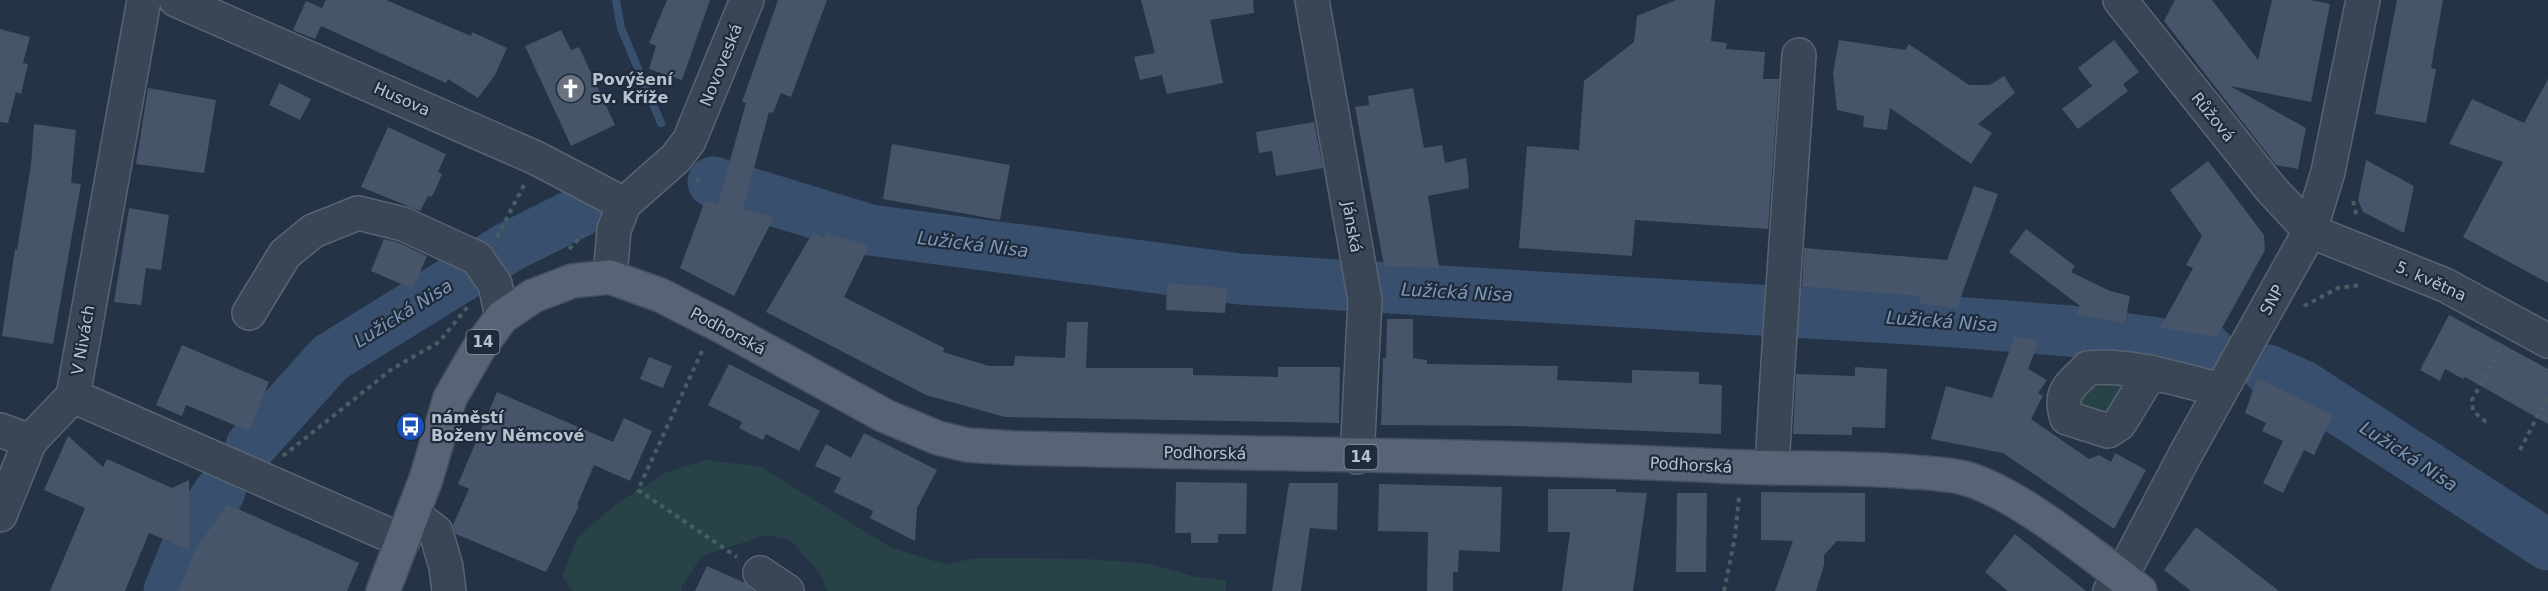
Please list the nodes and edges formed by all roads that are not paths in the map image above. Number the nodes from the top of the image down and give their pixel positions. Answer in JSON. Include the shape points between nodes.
{"nodes":[{"id":1,"x":144,"y":0,"type":"edge"},
{"id":2,"x":176,"y":0,"type":"edge"},
{"id":3,"x":747,"y":0,"type":"edge"},
{"id":4,"x":1312,"y":0,"type":"edge"},
{"id":5,"x":2120,"y":0,"type":"edge"},
{"id":6,"x":2362,"y":0,"type":"edge"},
{"id":7,"x":1799,"y":55,"type":"dead end"},
{"id":8,"x":624,"y":204,"type":"junction"},
{"id":9,"x":2310,"y":231,"type":"junction"},
{"id":10,"x":610,"y":277,"type":"junction"},
{"id":11,"x":249,"y":313,"type":"dead end"},
{"id":12,"x":502,"y":317,"type":"junction"},
{"id":13,"x":2548,"y":341,"type":"edge"},
{"id":14,"x":2151,"y":372,"type":"dead end"},
{"id":15,"x":2222,"y":390,"type":"junction"},
{"id":16,"x":73,"y":396,"type":"junction"},
{"id":17,"x":15,"y":435,"type":"edge"},
{"id":18,"x":1357,"y":457,"type":"junction"},
{"id":19,"x":1757,"y":467,"type":"junction"},
{"id":20,"x":0,"y":515,"type":"edge"},
{"id":21,"x":408,"y":528,"type":"junction"},
{"id":22,"x":2124,"y":586,"type":"edge"},
{"id":23,"x":383,"y":591,"type":"edge"},
{"id":24,"x":449,"y":591,"type":"edge"}],
"edges":[{"from":1,"to":16,"type":"street","name":"V Nivách"},
{"from":2,"to":8,"type":"street","name":"Husova","via":[[536,158]]},
{"from":3,"to":8,"type":"street","name":"Novoveská","via":[[689,141],[676,158]]},
{"from":4,"to":18,"type":"street","name":"Jánská","via":[[1365,300]]},
{"from":5,"to":9,"type":"street","name":"Růžová","via":[[2271,189]]},
{"from":6,"to":9,"type":"street","name":"SNP","via":[[2328,172]]},
{"from":7,"to":19,"type":"street","via":[[1784,287]]},
{"from":8,"to":10,"type":"street","via":[[614,230]]},
{"from":9,"to":13,"type":"street","name":"5. května","via":[[2445,285]]},
{"from":9,"to":15,"type":"street","name":"SNP"},
{"from":10,"to":12,"type":"main road","name":"Podhorská","number":"14","via":[[573,281],[533,296]]},
{"from":10,"to":18,"type":"main road","name":"Podhorská","number":"14","via":[[725,328],[885,416],[938,438],[967,445]]},
{"from":11,"to":12,"type":"street","via":[[285,254],[313,231],[358,213],[403,224],[486,256]]},
{"from":12,"to":21,"type":"main road","name":"Podhorská","number":"14","via":[[450,398]]},
{"from":14,"to":15,"type":"street"},
{"from":15,"to":22,"type":"street","name":"SNP"},
{"from":16,"to":17,"type":"street"},
{"from":16,"to":21,"type":"street","name":"V Nivách","via":[[261,478]]},
{"from":17,"to":20,"type":"street"},
{"from":18,"to":19,"type":"main road","name":"Podhorská","number":"14"},
{"from":19,"to":22,"type":"main road","name":"Podhorská","number":"14","via":[[1867,469],[1965,478],[2006,496],[2053,526]]},
{"from":21,"to":23,"type":"main road","name":"Podhorská","number":"14"},
{"from":21,"to":24,"type":"street","via":[[436,532]]}]}
